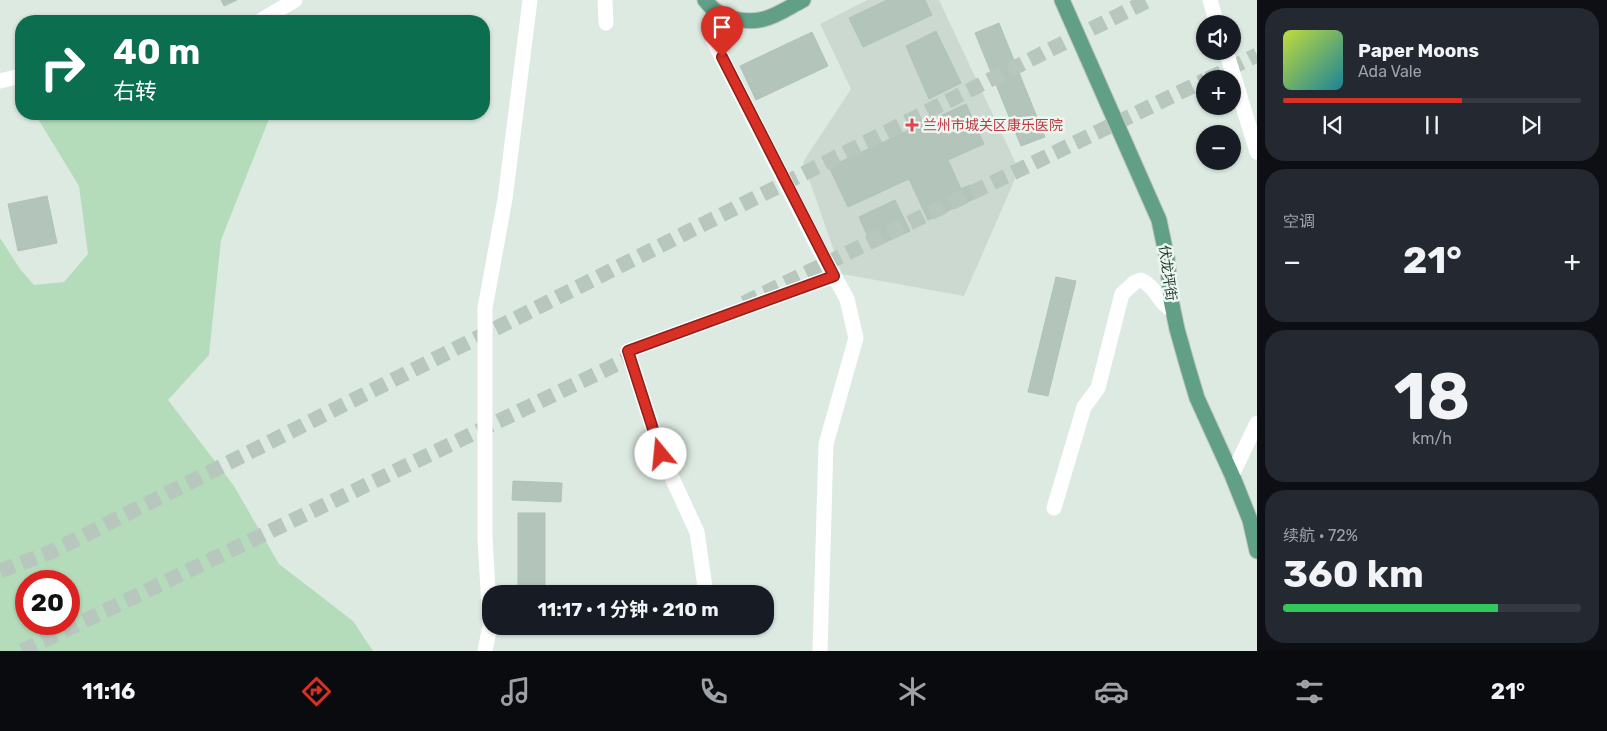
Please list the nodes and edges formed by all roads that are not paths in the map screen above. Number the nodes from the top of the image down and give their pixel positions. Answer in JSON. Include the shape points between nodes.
{"nodes":[{"id":1,"x":295,"y":0,"type":"edge"},
{"id":2,"x":530,"y":0,"type":"edge"},
{"id":3,"x":605,"y":0,"type":"edge"},
{"id":4,"x":803,"y":0,"type":"edge"},
{"id":5,"x":1062,"y":0,"type":"edge"},
{"id":6,"x":1210,"y":0,"type":"edge"},
{"id":7,"x":710,"y":5,"type":"edge"},
{"id":8,"x":270,"y":15,"type":"edge"},
{"id":9,"x":1214,"y":15,"type":"edge"},
{"id":10,"x":606,"y":23,"type":"dead end"},
{"id":11,"x":1229,"y":60,"type":"edge"},
{"id":12,"x":15,"y":77,"type":"edge"},
{"id":13,"x":0,"y":81,"type":"edge"},
{"id":14,"x":1257,"y":152,"type":"edge"},
{"id":15,"x":834,"y":276,"type":"junction"},
{"id":16,"x":1173,"y":310,"type":"junction"},
{"id":17,"x":1257,"y":423,"type":"edge"},
{"id":18,"x":1232,"y":475,"type":"junction"},
{"id":19,"x":1054,"y":508,"type":"dead end"},
{"id":20,"x":1257,"y":551,"type":"edge"},
{"id":21,"x":705,"y":585,"type":"edge"},
{"id":22,"x":485,"y":651,"type":"edge"},
{"id":23,"x":820,"y":651,"type":"edge"}],
"edges":[{"from":1,"to":8,"type":"street"},
{"from":2,"to":22,"type":"street","via":[[506,199],[486,308],[485,537],[490,626]]},
{"from":3,"to":10,"type":"street"},
{"from":4,"to":7,"type":"main road","via":[[765,19],[745,21],[726,17]]},
{"from":5,"to":16,"type":"main road","name":"伏龙坪街","via":[[1159,220]]},
{"from":6,"to":9,"type":"street"},
{"from":7,"to":15,"type":"street","via":[[713,40]]},
{"from":11,"to":14,"type":"street"},
{"from":12,"to":13,"type":"street"},
{"from":15,"to":21,"type":"street","via":[[628,351],[661,454],[697,532]]},
{"from":15,"to":23,"type":"street","via":[[847,299],[856,338],[826,444]]},
{"from":16,"to":18,"type":"main road","name":"伏龙坪街","via":[[1197,398]]},
{"from":16,"to":19,"type":"street","via":[[1166,307],[1150,284],[1141,280],[1122,294],[1098,388],[1084,407]]},
{"from":17,"to":18,"type":"street"},
{"from":18,"to":20,"type":"main road","name":"伏龙坪街","via":[[1250,520]]}]}
